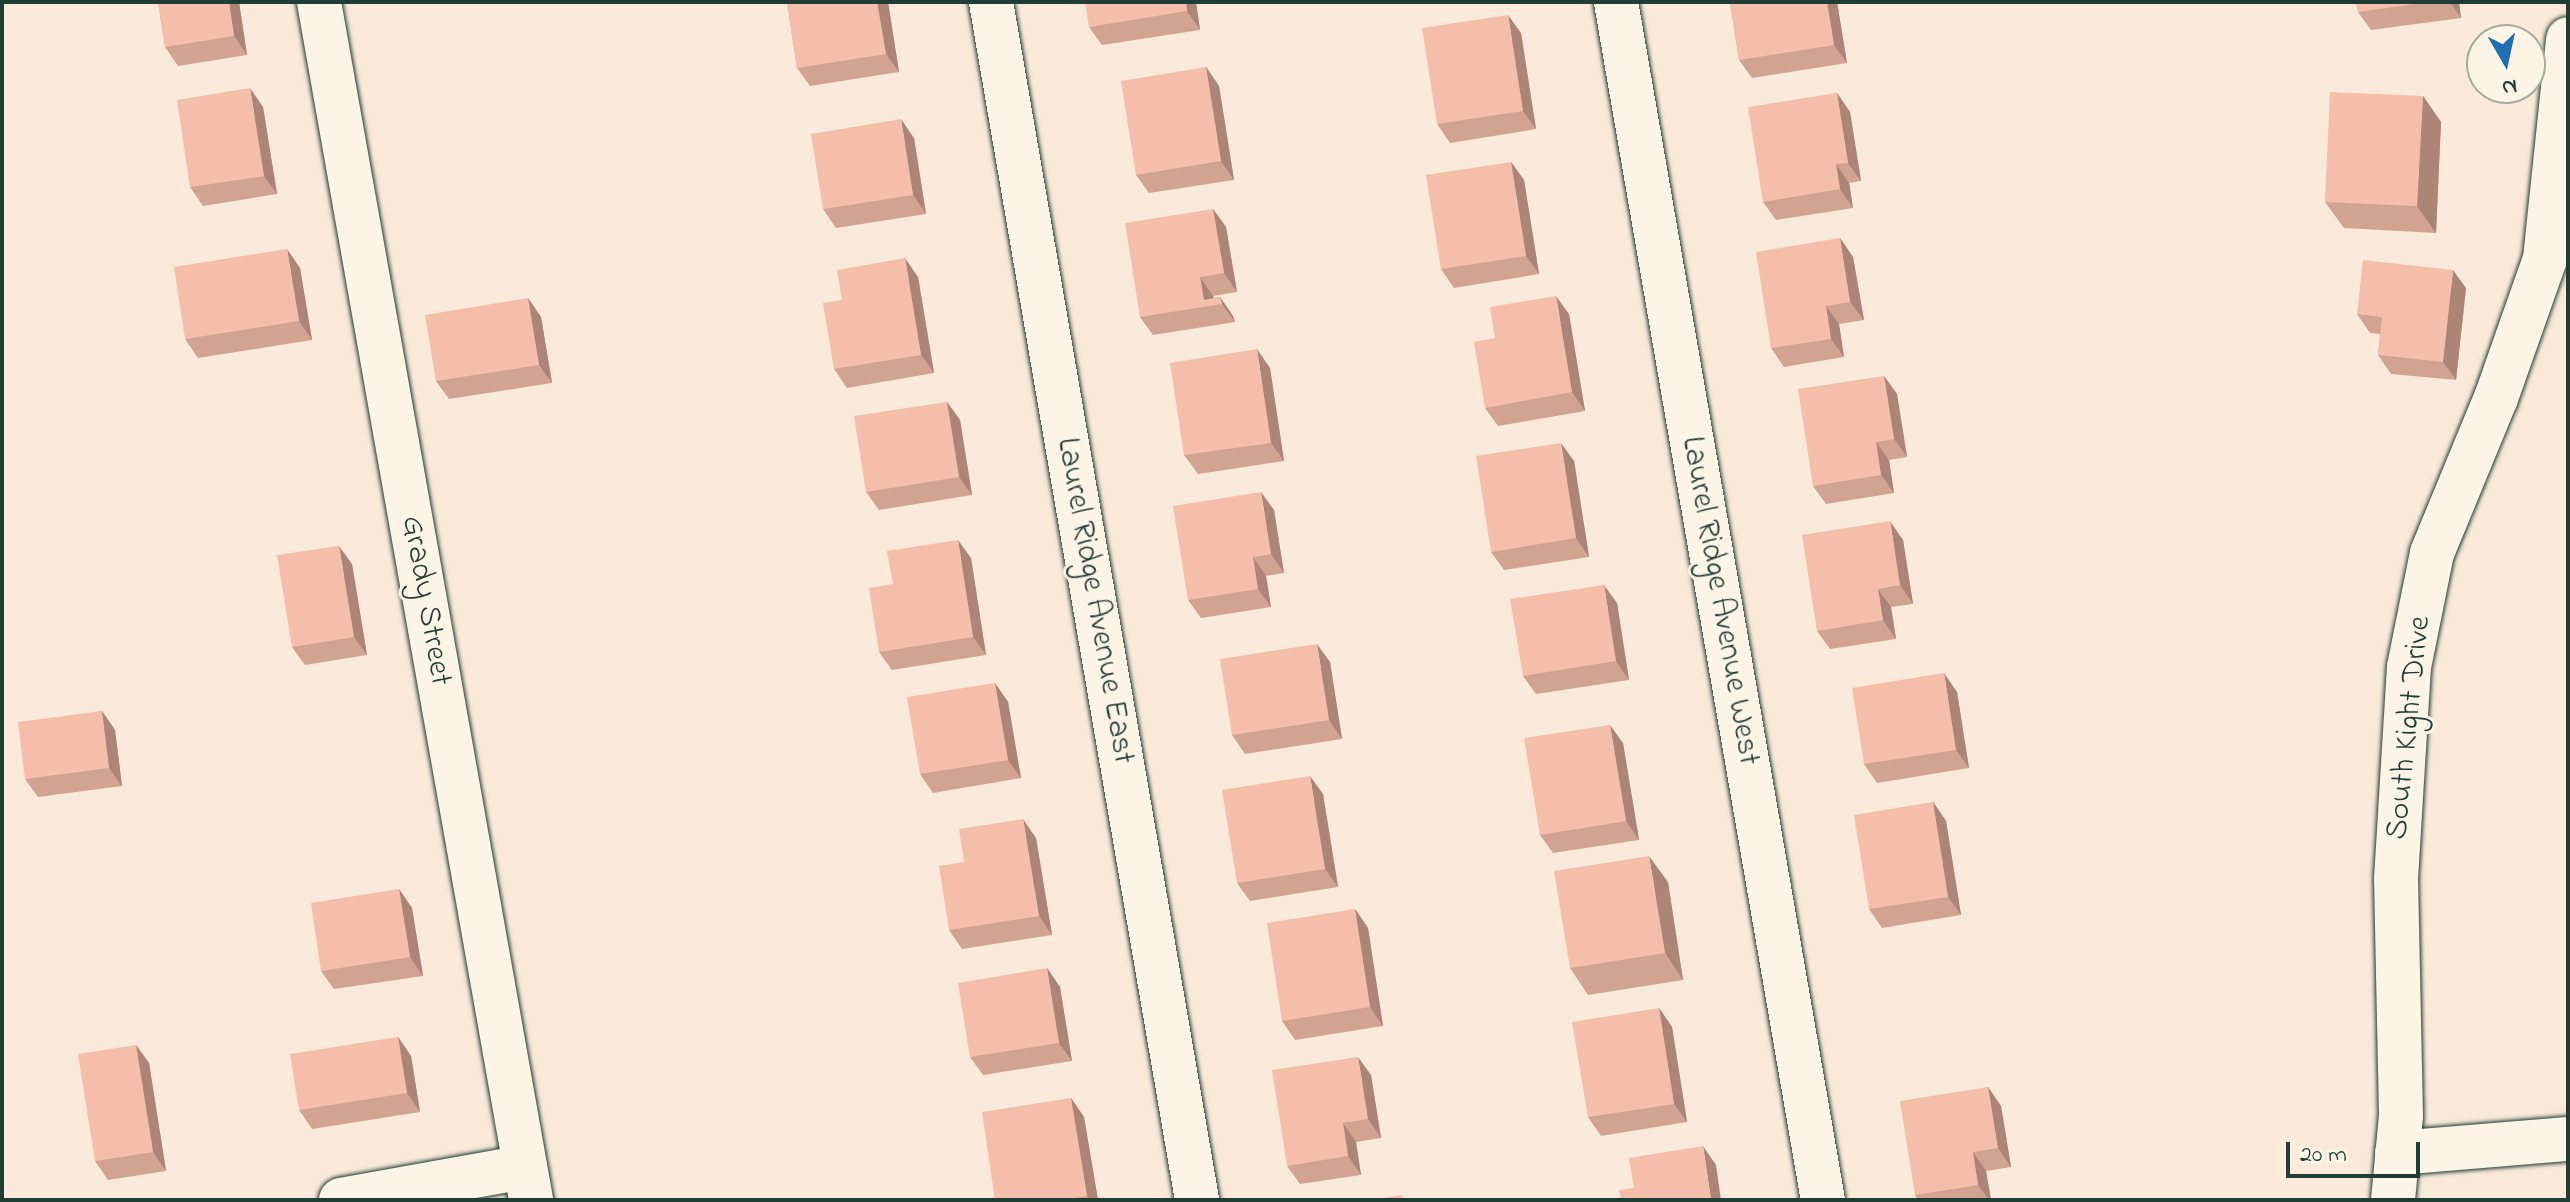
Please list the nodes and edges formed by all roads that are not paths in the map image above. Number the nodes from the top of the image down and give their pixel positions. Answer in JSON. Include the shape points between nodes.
{"nodes":[{"id":1,"x":319,"y":2,"type":"edge"},
{"id":2,"x":991,"y":2,"type":"edge"},
{"id":3,"x":1616,"y":2,"type":"edge"},
{"id":4,"x":2568,"y":39,"type":"edge"},
{"id":5,"x":2568,"y":1139,"type":"edge"},
{"id":6,"x":2397,"y":1153,"type":"junction"},
{"id":7,"x":528,"y":1183,"type":"edge"},
{"id":8,"x":341,"y":1200,"type":"edge"},
{"id":9,"x":1197,"y":1200,"type":"edge"},
{"id":10,"x":1823,"y":1200,"type":"edge"},
{"id":11,"x":2393,"y":1200,"type":"edge"}],
"edges":[{"from":1,"to":7,"type":"street","name":"Grady Street"},
{"from":2,"to":9,"type":"street","name":"Laurel Ridge Avenue East"},
{"from":3,"to":10,"type":"street","name":"Laurel Ridge Avenue West"},
{"from":4,"to":6,"type":"street","name":"South Kight Drive","via":[[2545,259],[2496,398],[2432,553],[2409,667],[2396,879],[2401,1116]]},
{"from":5,"to":6,"type":"street"},
{"from":6,"to":11,"type":"street","name":"South Kight Drive"},
{"from":7,"to":8,"type":"street"}]}
